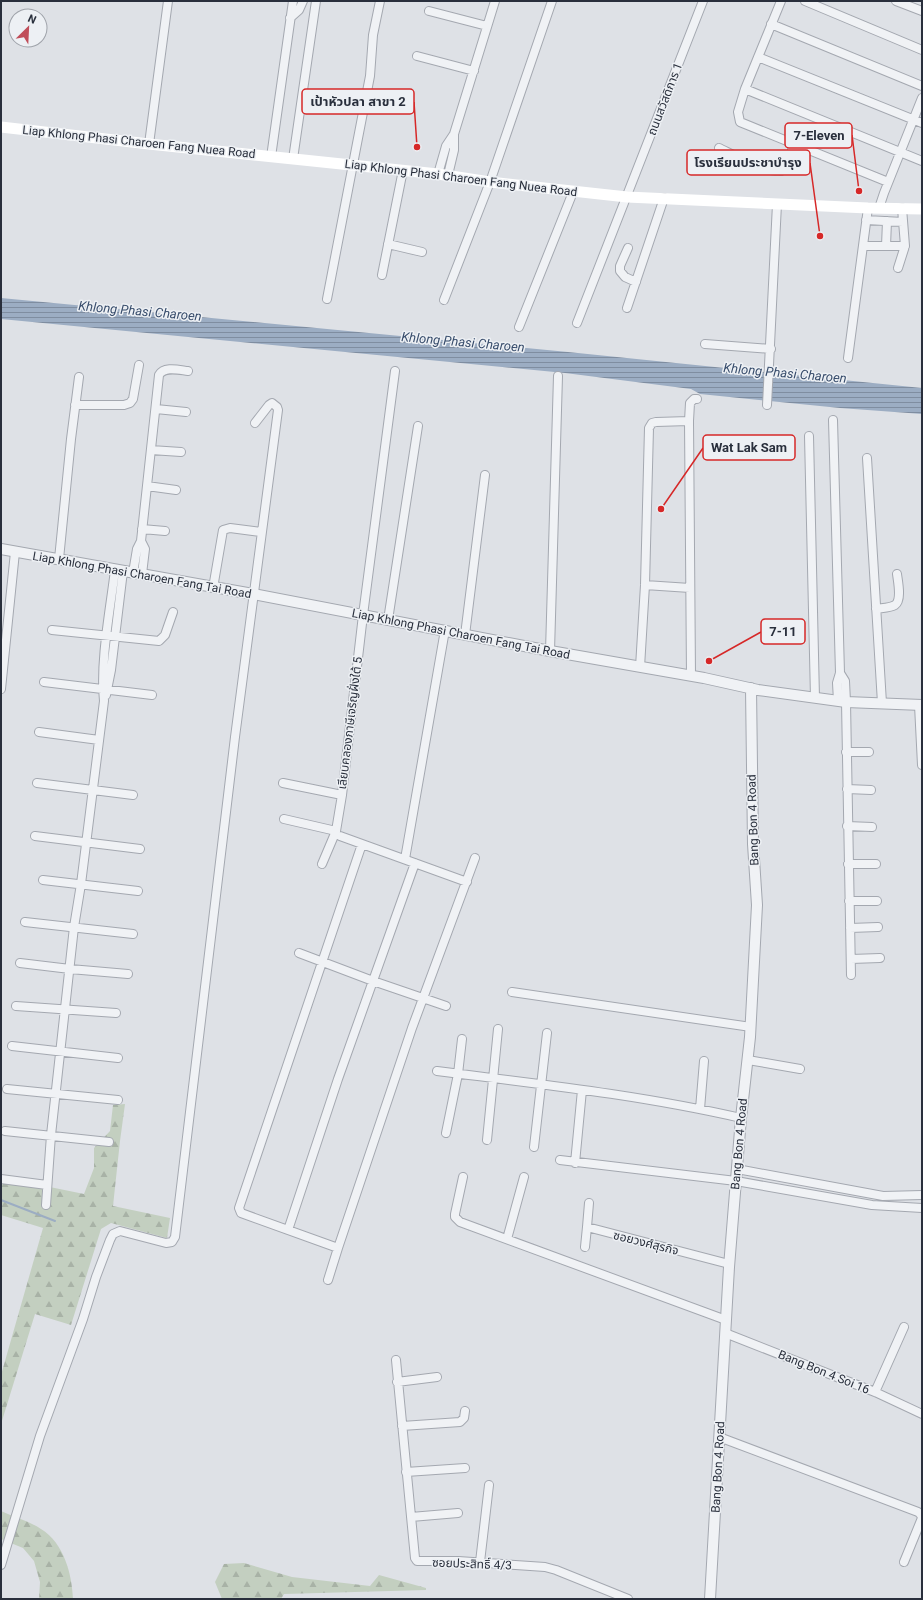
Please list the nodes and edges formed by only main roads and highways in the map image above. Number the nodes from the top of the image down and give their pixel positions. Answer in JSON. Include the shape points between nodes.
{"nodes":[{"id":1,"x":1,"y":127,"type":"edge"},
{"id":2,"x":922,"y":209,"type":"edge"}],
"edges":[{"from":1,"to":2,"type":"main road","name":"Liap Khlong Phasi Charoen Fang Nuea Road","via":[[443,174],[490,182],[627,197]]}]}
